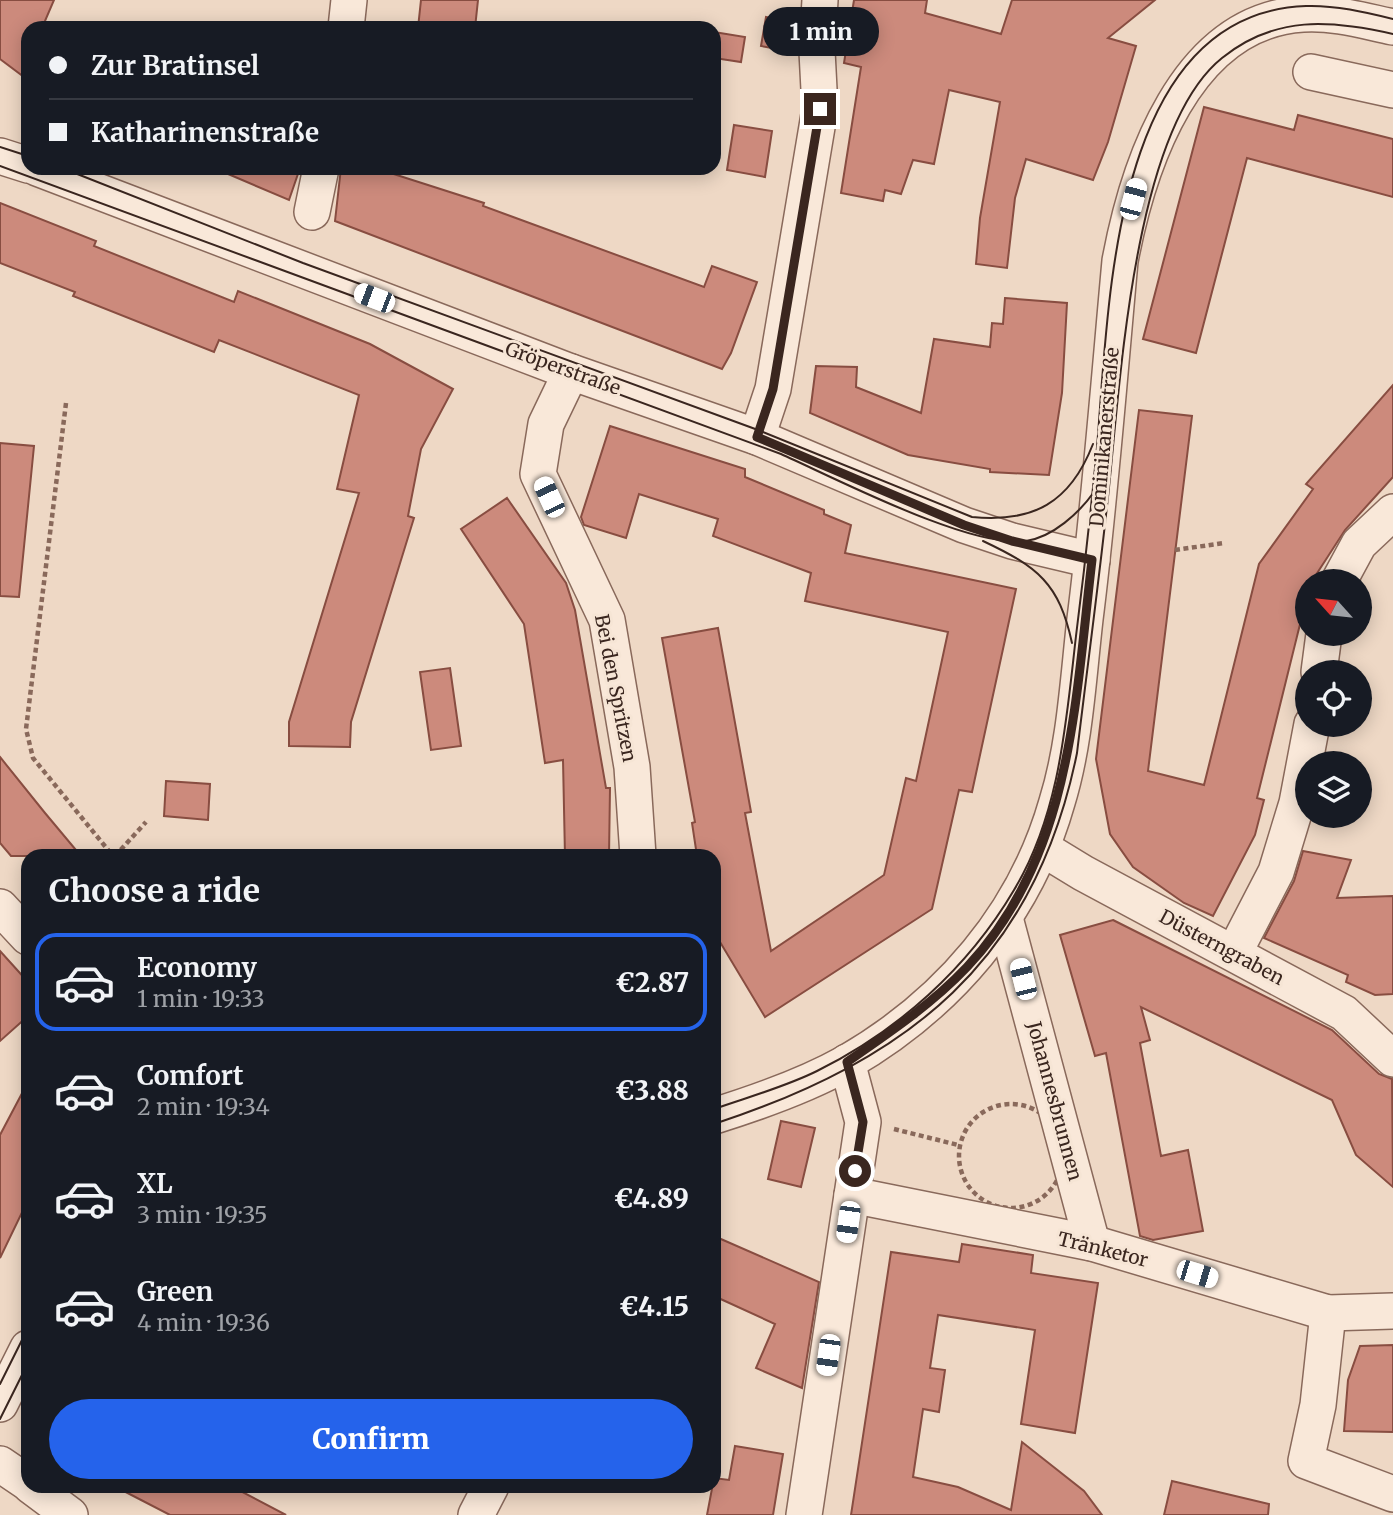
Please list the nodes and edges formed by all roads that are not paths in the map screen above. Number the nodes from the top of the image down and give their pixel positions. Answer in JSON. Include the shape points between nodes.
{"nodes":[{"id":1,"x":349,"y":0,"type":"edge"},
{"id":2,"x":820,"y":0,"type":"edge"},
{"id":3,"x":1293,"y":7,"type":"edge"},
{"id":4,"x":347,"y":21,"type":"edge"},
{"id":5,"x":1393,"y":27,"type":"edge"},
{"id":6,"x":1311,"y":72,"type":"dead end"},
{"id":7,"x":1393,"y":89,"type":"edge"},
{"id":8,"x":0,"y":156,"type":"edge"},
{"id":9,"x":21,"y":163,"type":"edge"},
{"id":10,"x":55,"y":175,"type":"edge"},
{"id":11,"x":320,"y":175,"type":"edge"},
{"id":12,"x":312,"y":212,"type":"dead end"},
{"id":13,"x":571,"y":372,"type":"junction"},
{"id":14,"x":757,"y":437,"type":"junction"},
{"id":15,"x":1393,"y":512,"type":"edge"},
{"id":16,"x":1092,"y":560,"type":"junction"},
{"id":17,"x":1345,"y":569,"type":"edge"},
{"id":18,"x":1310,"y":737,"type":"edge"},
{"id":19,"x":1042,"y":848,"type":"junction"},
{"id":20,"x":638,"y":849,"type":"edge"},
{"id":21,"x":0,"y":906,"type":"edge"},
{"id":22,"x":1006,"y":918,"type":"junction"},
{"id":23,"x":21,"y":929,"type":"edge"},
{"id":24,"x":1234,"y":953,"type":"junction"},
{"id":25,"x":1393,"y":1059,"type":"edge"},
{"id":26,"x":847,"y":1062,"type":"junction"},
{"id":27,"x":721,"y":1114,"type":"edge"},
{"id":28,"x":852,"y":1195,"type":"junction"},
{"id":29,"x":1092,"y":1243,"type":"junction"},
{"id":30,"x":1393,"y":1311,"type":"edge"},
{"id":31,"x":1328,"y":1313,"type":"junction"},
{"id":32,"x":21,"y":1362,"type":"edge"},
{"id":33,"x":0,"y":1404,"type":"edge"},
{"id":34,"x":0,"y":1464,"type":"edge"},
{"id":35,"x":21,"y":1479,"type":"edge"},
{"id":36,"x":40,"y":1493,"type":"edge"},
{"id":37,"x":487,"y":1493,"type":"edge"},
{"id":38,"x":1393,"y":1494,"type":"edge"},
{"id":39,"x":69,"y":1515,"type":"edge"},
{"id":40,"x":476,"y":1515,"type":"edge"},
{"id":41,"x":804,"y":1515,"type":"edge"}],
"edges":[{"from":1,"to":4,"type":"street"},
{"from":2,"to":14,"type":"street","via":[[820,109],[773,389]]},
{"from":3,"to":5,"type":"street","name":"Dominikanerstraße"},
{"from":3,"to":16,"type":"street","name":"Dominikanerstraße","via":[[1219,47],[1193,75],[1139,177],[1120,261]]},
{"from":6,"to":7,"type":"street"},
{"from":8,"to":9,"type":"street"},
{"from":10,"to":13,"type":"street","name":"Gröperstraße"},
{"from":11,"to":12,"type":"street"},
{"from":13,"to":14,"type":"street","name":"Gröperstraße"},
{"from":13,"to":20,"type":"street","name":"Bei den Spritzen","via":[[546,424],[538,474],[607,620],[632,767]]},
{"from":14,"to":16,"type":"street","name":"Gröperstraße","via":[[964,525]]},
{"from":15,"to":17,"type":"street","via":[[1359,544]]},
{"from":16,"to":19,"type":"street","name":"Dominikanerstraße","via":[[1069,749]]},
{"from":18,"to":24,"type":"street","via":[[1297,803],[1276,872]]},
{"from":19,"to":22,"type":"street"},
{"from":19,"to":24,"type":"street","name":"Düsterngraben"},
{"from":21,"to":23,"type":"street"},
{"from":22,"to":26,"type":"street","via":[[967,967],[916,1014]]},
{"from":22,"to":29,"type":"street","name":"Johannesbrunnen"},
{"from":24,"to":25,"type":"street","name":"Düsterngraben","via":[[1344,1013]]},
{"from":26,"to":27,"type":"street"},
{"from":26,"to":28,"type":"street","via":[[863,1122]]},
{"from":28,"to":29,"type":"street","name":"Tränketor"},
{"from":28,"to":41,"type":"street"},
{"from":29,"to":31,"type":"street","name":"Tränketor"},
{"from":30,"to":31,"type":"street","name":"Tränketor"},
{"from":31,"to":38,"type":"street","via":[[1318,1405],[1306,1461]]},
{"from":32,"to":33,"type":"street"},
{"from":34,"to":35,"type":"street"},
{"from":36,"to":39,"type":"street"},
{"from":37,"to":40,"type":"street"}]}
